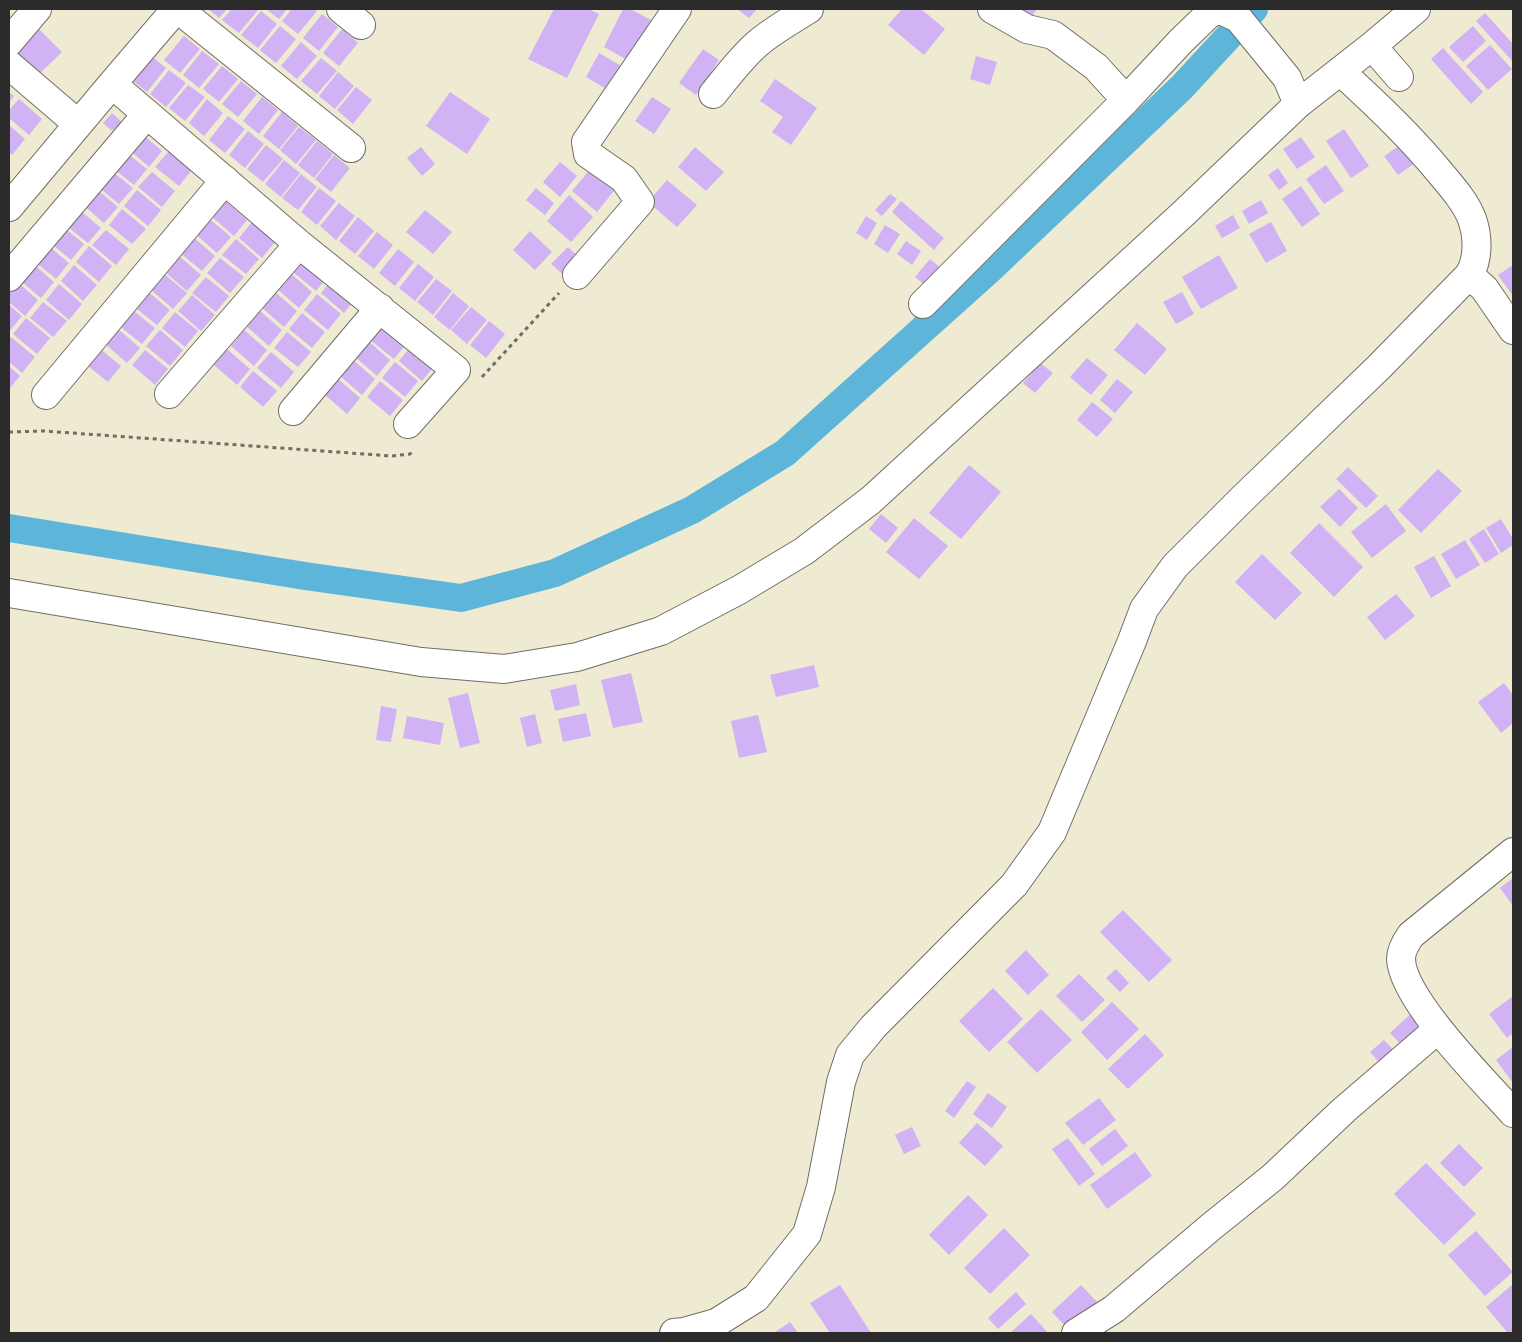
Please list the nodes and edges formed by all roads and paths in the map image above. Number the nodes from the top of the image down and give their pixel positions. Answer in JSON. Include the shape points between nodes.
{"nodes":[{"id":1,"x":37,"y":9,"type":"edge"},
{"id":2,"x":177,"y":9,"type":"edge"},
{"id":3,"x":677,"y":9,"type":"edge"},
{"id":4,"x":809,"y":9,"type":"edge"},
{"id":5,"x":992,"y":9,"type":"edge"},
{"id":6,"x":1416,"y":9,"type":"edge"},
{"id":7,"x":9,"y":42,"type":"edge"},
{"id":8,"x":1372,"y":46,"type":"junction"},
{"id":9,"x":9,"y":65,"type":"edge"},
{"id":10,"x":1340,"y":71,"type":"junction"},
{"id":11,"x":1399,"y":77,"type":"dead end"},
{"id":12,"x":112,"y":84,"type":"junction"},
{"id":13,"x":713,"y":94,"type":"dead end"},
{"id":14,"x":1126,"y":100,"type":"junction"},
{"id":15,"x":1298,"y":104,"type":"junction"},
{"id":16,"x":148,"y":114,"type":"junction"},
{"id":17,"x":78,"y":124,"type":"junction"},
{"id":18,"x":351,"y":148,"type":"dead end"},
{"id":19,"x":225,"y":180,"type":"junction"},
{"id":20,"x":9,"y":207,"type":"edge"},
{"id":21,"x":299,"y":244,"type":"junction"},
{"id":22,"x":1469,"y":274,"type":"junction"},
{"id":23,"x":576,"y":275,"type":"dead end"},
{"id":24,"x":9,"y":277,"type":"edge"},
{"id":25,"x":923,"y":304,"type":"dead end"},
{"id":26,"x":380,"y":308,"type":"junction"},
{"id":27,"x":1513,"y":330,"type":"edge"},
{"id":28,"x":169,"y":394,"type":"dead end"},
{"id":29,"x":46,"y":395,"type":"dead end"},
{"id":30,"x":293,"y":411,"type":"dead end"},
{"id":31,"x":408,"y":424,"type":"dead end"},
{"id":32,"x":9,"y":593,"type":"edge"},
{"id":33,"x":1513,"y":852,"type":"edge"},
{"id":34,"x":1438,"y":1029,"type":"junction"},
{"id":35,"x":1513,"y":1113,"type":"edge"},
{"id":36,"x":674,"y":1333,"type":"edge"},
{"id":37,"x":1076,"y":1333,"type":"edge"}],
"edges":[{"from":1,"to":7,"type":"street"},
{"from":2,"to":12,"type":"street"},
{"from":2,"to":18,"type":"street"},
{"from":3,"to":23,"type":"street","via":[[586,142],[588,154],[624,179],[640,202]]},
{"from":4,"to":13,"type":"street","via":[[757,43]]},
{"from":5,"to":14,"type":"street","via":[[1027,30],[1053,35],[1096,67]]},
{"from":6,"to":8,"type":"street"},
{"from":8,"to":10,"type":"street"},
{"from":8,"to":11,"type":"street"},
{"from":9,"to":17,"type":"street"},
{"from":10,"to":15,"type":"street"},
{"from":10,"to":22,"type":"street","via":[[1393,120],[1456,191],[1472,219],[1477,244],[1474,267]]},
{"from":12,"to":16,"type":"street"},
{"from":12,"to":17,"type":"street"},
{"from":14,"to":15,"type":"street","via":[[1212,11],[1223,11],[1238,18],[1287,78]]},
{"from":14,"to":25,"type":"street"},
{"from":15,"to":32,"type":"street","via":[[871,500],[804,552],[660,631],[577,657],[504,669],[421,662]]},
{"from":16,"to":19,"type":"street"},
{"from":16,"to":24,"type":"street"},
{"from":17,"to":20,"type":"street"},
{"from":19,"to":21,"type":"street"},
{"from":19,"to":29,"type":"street"},
{"from":21,"to":26,"type":"street"},
{"from":21,"to":28,"type":"street"},
{"from":22,"to":27,"type":"street","via":[[1484,288]]},
{"from":22,"to":36,"type":"street","via":[[1379,367],[1175,566],[1144,609],[1052,832],[1014,885],[873,1027],[850,1055],[841,1082],[821,1188],[807,1234],[756,1298],[716,1323]]},
{"from":26,"to":30,"type":"street"},
{"from":26,"to":31,"type":"street","via":[[456,370]]},
{"from":33,"to":34,"type":"street","via":[[1411,935],[1404,945],[1401,958],[1407,983]]},
{"from":34,"to":35,"type":"street"},
{"from":34,"to":37,"type":"street","via":[[1273,1177],[1114,1309]]}]}
